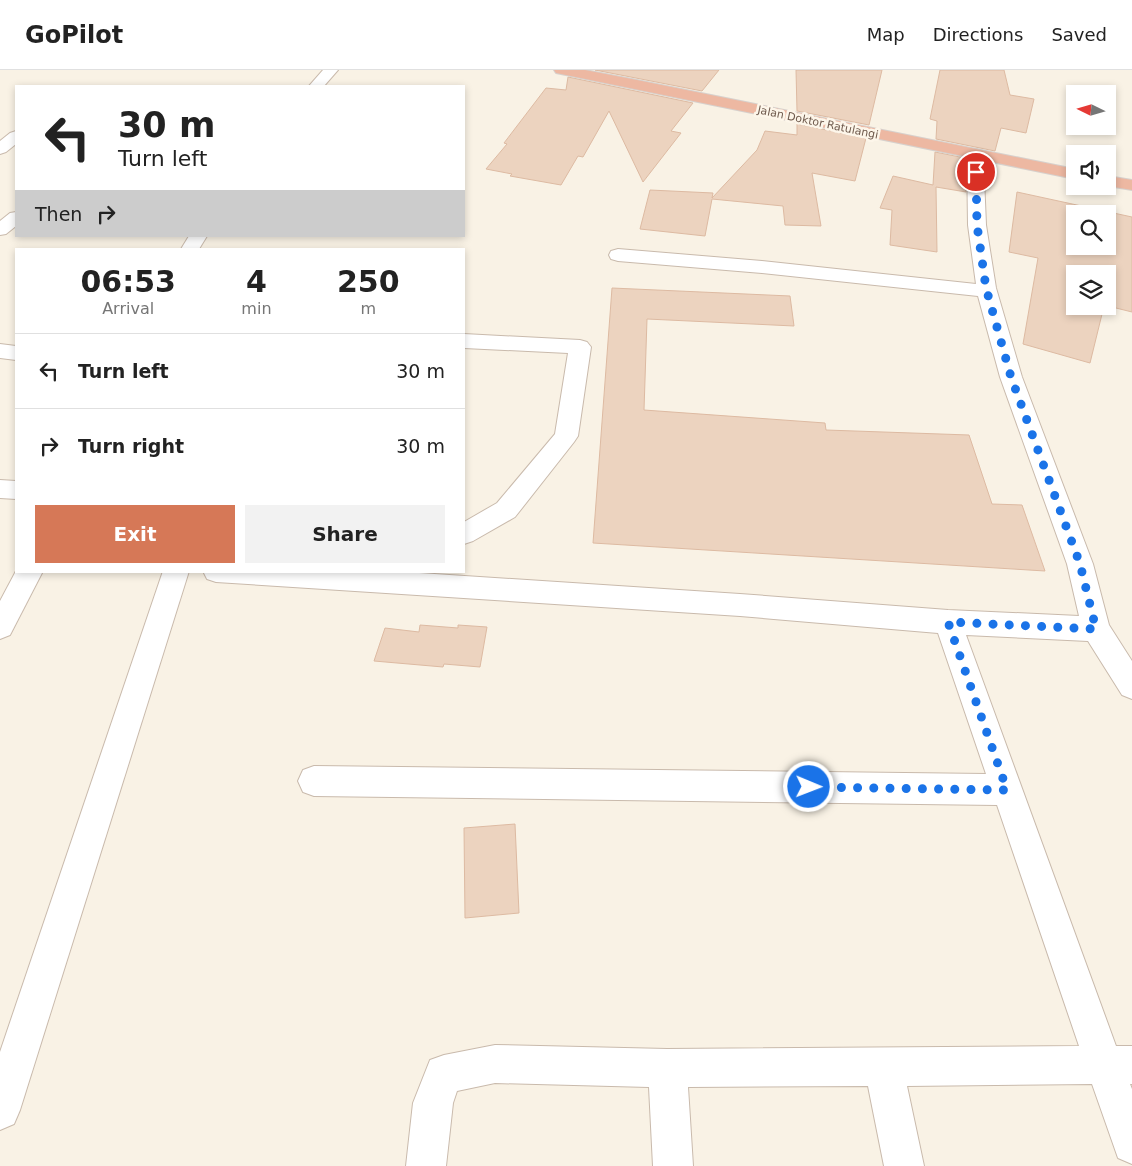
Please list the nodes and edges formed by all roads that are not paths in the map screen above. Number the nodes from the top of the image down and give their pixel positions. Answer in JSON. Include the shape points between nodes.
{"nodes":[{"id":1,"x":331,"y":70,"type":"edge"},
{"id":2,"x":561,"y":70,"type":"edge"},
{"id":3,"x":317,"y":85,"type":"edge"},
{"id":4,"x":15,"y":137,"type":"edge"},
{"id":5,"x":0,"y":149,"type":"edge"},
{"id":6,"x":975,"y":154,"type":"junction"},
{"id":7,"x":1066,"y":172,"type":"edge"},
{"id":8,"x":1116,"y":183,"type":"edge"},
{"id":9,"x":1132,"y":186,"type":"edge"},
{"id":10,"x":15,"y":218,"type":"edge"},
{"id":11,"x":0,"y":230,"type":"edge"},
{"id":12,"x":197,"y":237,"type":"edge"},
{"id":13,"x":191,"y":248,"type":"edge"},
{"id":14,"x":618,"y":255,"type":"dead end"},
{"id":15,"x":987,"y":291,"type":"junction"},
{"id":16,"x":465,"y":341,"type":"edge"},
{"id":17,"x":0,"y":351,"type":"edge"},
{"id":18,"x":15,"y":352,"type":"edge"},
{"id":19,"x":0,"y":489,"type":"edge"},
{"id":20,"x":15,"y":490,"type":"edge"},
{"id":21,"x":465,"y":533,"type":"edge"},
{"id":22,"x":29,"y":573,"type":"edge"},
{"id":23,"x":175,"y":573,"type":"edge"},
{"id":24,"x":285,"y":573,"type":"edge"},
{"id":25,"x":389,"y":576,"type":"edge"},
{"id":26,"x":948,"y":622,"type":"junction"},
{"id":27,"x":0,"y":627,"type":"edge"},
{"id":28,"x":1096,"y":629,"type":"junction"},
{"id":29,"x":1132,"y":686,"type":"edge"},
{"id":30,"x":314,"y":781,"type":"dead end"},
{"id":31,"x":1007,"y":790,"type":"junction"},
{"id":32,"x":1118,"y":1065,"type":"edge"},
{"id":33,"x":884,"y":1067,"type":"junction"},
{"id":34,"x":667,"y":1068,"type":"junction"},
{"id":35,"x":0,"y":1110,"type":"edge"},
{"id":36,"x":1132,"y":1144,"type":"edge"},
{"id":37,"x":426,"y":1166,"type":"edge"},
{"id":38,"x":673,"y":1166,"type":"edge"},
{"id":39,"x":904,"y":1166,"type":"edge"}],
"edges":[{"from":1,"to":3,"type":"street"},
{"from":2,"to":6,"type":"highway","name":"Jalan Doktor Ratulangi"},
{"from":4,"to":5,"type":"street"},
{"from":6,"to":7,"type":"highway","name":"Jalan Doktor Ratulangi"},
{"from":6,"to":15,"type":"street","via":[[977,225]]},
{"from":8,"to":9,"type":"highway"},
{"from":10,"to":11,"type":"street"},
{"from":12,"to":13,"type":"street"},
{"from":14,"to":15,"type":"street"},
{"from":15,"to":28,"type":"street","via":[[1011,377],[1080,564]]},
{"from":16,"to":21,"type":"street","via":[[580,347],[566,436],[506,510]]},
{"from":17,"to":18,"type":"street"},
{"from":19,"to":20,"type":"street"},
{"from":22,"to":27,"type":"street"},
{"from":23,"to":35,"type":"street"},
{"from":24,"to":25,"type":"street"},
{"from":25,"to":26,"type":"street"},
{"from":26,"to":28,"type":"street"},
{"from":26,"to":31,"type":"street"},
{"from":28,"to":29,"type":"street"},
{"from":30,"to":31,"type":"street"},
{"from":31,"to":32,"type":"street"},
{"from":32,"to":33,"type":"street"},
{"from":32,"to":36,"type":"street"},
{"from":33,"to":34,"type":"street"},
{"from":33,"to":39,"type":"street"},
{"from":34,"to":37,"type":"street","via":[[495,1064],[444,1074],[433,1103]]},
{"from":34,"to":38,"type":"street"}]}
